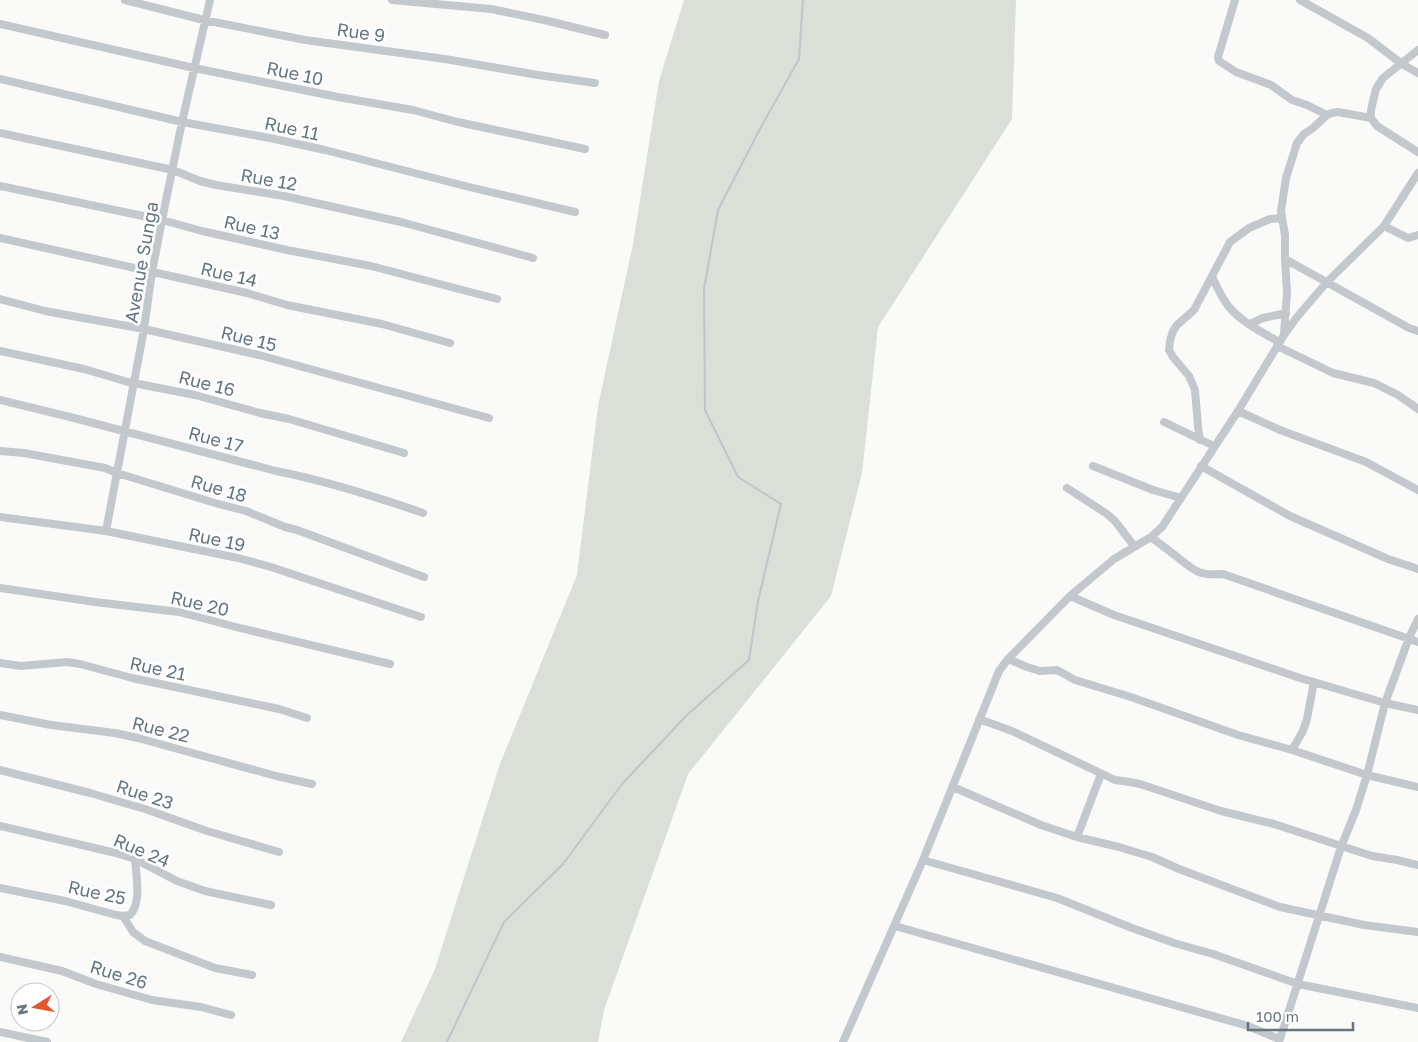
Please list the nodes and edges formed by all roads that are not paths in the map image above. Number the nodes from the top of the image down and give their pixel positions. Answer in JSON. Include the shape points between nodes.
{"nodes":[{"id":1,"x":125,"y":0,"type":"edge"},
{"id":2,"x":210,"y":0,"type":"edge"},
{"id":3,"x":392,"y":0,"type":"edge"},
{"id":4,"x":1235,"y":0,"type":"edge"},
{"id":5,"x":1300,"y":0,"type":"edge"},
{"id":6,"x":204,"y":20,"type":"junction"},
{"id":7,"x":0,"y":24,"type":"edge"},
{"id":8,"x":605,"y":35,"type":"dead end"},
{"id":9,"x":1418,"y":50,"type":"edge"},
{"id":10,"x":1402,"y":64,"type":"junction"},
{"id":11,"x":194,"y":68,"type":"junction"},
{"id":12,"x":1418,"y":73,"type":"edge"},
{"id":13,"x":0,"y":80,"type":"edge"},
{"id":14,"x":595,"y":83,"type":"dead end"},
{"id":15,"x":1327,"y":115,"type":"junction"},
{"id":16,"x":1371,"y":118,"type":"junction"},
{"id":17,"x":182,"y":122,"type":"junction"},
{"id":18,"x":0,"y":133,"type":"edge"},
{"id":19,"x":585,"y":149,"type":"dead end"},
{"id":20,"x":1418,"y":152,"type":"edge"},
{"id":21,"x":173,"y":170,"type":"junction"},
{"id":22,"x":1418,"y":173,"type":"edge"},
{"id":23,"x":0,"y":186,"type":"edge"},
{"id":24,"x":575,"y":212,"type":"dead end"},
{"id":25,"x":1282,"y":218,"type":"junction"},
{"id":26,"x":162,"y":220,"type":"junction"},
{"id":27,"x":1384,"y":226,"type":"junction"},
{"id":28,"x":1418,"y":235,"type":"edge"},
{"id":29,"x":0,"y":238,"type":"edge"},
{"id":30,"x":533,"y":258,"type":"dead end"},
{"id":31,"x":1285,"y":259,"type":"junction"},
{"id":32,"x":152,"y":272,"type":"junction"},
{"id":33,"x":1212,"y":278,"type":"junction"},
{"id":34,"x":1326,"y":283,"type":"junction"},
{"id":35,"x":0,"y":299,"type":"edge"},
{"id":36,"x":497,"y":299,"type":"dead end"},
{"id":37,"x":1286,"y":313,"type":"junction"},
{"id":38,"x":1250,"y":324,"type":"junction"},
{"id":39,"x":144,"y":329,"type":"junction"},
{"id":40,"x":1418,"y":331,"type":"edge"},
{"id":41,"x":1284,"y":335,"type":"junction"},
{"id":42,"x":450,"y":343,"type":"dead end"},
{"id":43,"x":1278,"y":344,"type":"junction"},
{"id":44,"x":0,"y":351,"type":"edge"},
{"id":45,"x":134,"y":383,"type":"junction"},
{"id":46,"x":0,"y":400,"type":"edge"},
{"id":47,"x":1418,"y":408,"type":"edge"},
{"id":48,"x":1238,"y":411,"type":"junction"},
{"id":49,"x":489,"y":418,"type":"dead end"},
{"id":50,"x":1164,"y":422,"type":"dead end"},
{"id":51,"x":124,"y":431,"type":"junction"},
{"id":52,"x":1200,"y":440,"type":"junction"},
{"id":53,"x":1214,"y":446,"type":"junction"},
{"id":54,"x":0,"y":451,"type":"edge"},
{"id":55,"x":404,"y":453,"type":"dead end"},
{"id":56,"x":1093,"y":466,"type":"dead end"},
{"id":57,"x":1201,"y":466,"type":"junction"},
{"id":58,"x":117,"y":473,"type":"junction"},
{"id":59,"x":1067,"y":488,"type":"dead end"},
{"id":60,"x":1418,"y":490,"type":"edge"},
{"id":61,"x":1181,"y":498,"type":"junction"},
{"id":62,"x":422,"y":513,"type":"dead end"},
{"id":63,"x":0,"y":517,"type":"edge"},
{"id":64,"x":106,"y":530,"type":"junction"},
{"id":65,"x":1151,"y":537,"type":"junction"},
{"id":66,"x":1134,"y":546,"type":"junction"},
{"id":67,"x":1418,"y":569,"type":"edge"},
{"id":68,"x":424,"y":576,"type":"dead end"},
{"id":69,"x":0,"y":588,"type":"edge"},
{"id":70,"x":1070,"y":596,"type":"junction"},
{"id":71,"x":421,"y":617,"type":"dead end"},
{"id":72,"x":1418,"y":619,"type":"edge"},
{"id":73,"x":1408,"y":638,"type":"junction"},
{"id":74,"x":1418,"y":642,"type":"edge"},
{"id":75,"x":1008,"y":659,"type":"junction"},
{"id":76,"x":0,"y":663,"type":"edge"},
{"id":77,"x":390,"y":664,"type":"dead end"},
{"id":78,"x":1314,"y":682,"type":"junction"},
{"id":79,"x":1384,"y":703,"type":"junction"},
{"id":80,"x":1418,"y":710,"type":"edge"},
{"id":81,"x":0,"y":715,"type":"edge"},
{"id":82,"x":308,"y":718,"type":"dead end"},
{"id":83,"x":980,"y":719,"type":"junction"},
{"id":84,"x":1292,"y":750,"type":"junction"},
{"id":85,"x":0,"y":770,"type":"edge"},
{"id":86,"x":1101,"y":774,"type":"junction"},
{"id":87,"x":1367,"y":775,"type":"junction"},
{"id":88,"x":312,"y":784,"type":"dead end"},
{"id":89,"x":953,"y":787,"type":"junction"},
{"id":90,"x":1418,"y":787,"type":"edge"},
{"id":91,"x":0,"y":826,"type":"edge"},
{"id":92,"x":1077,"y":837,"type":"junction"},
{"id":93,"x":1341,"y":847,"type":"junction"},
{"id":94,"x":279,"y":852,"type":"dead end"},
{"id":95,"x":135,"y":859,"type":"junction"},
{"id":96,"x":923,"y":860,"type":"junction"},
{"id":97,"x":1418,"y":865,"type":"edge"},
{"id":98,"x":0,"y":888,"type":"edge"},
{"id":99,"x":272,"y":905,"type":"dead end"},
{"id":100,"x":1320,"y":915,"type":"junction"},
{"id":101,"x":123,"y":916,"type":"junction"},
{"id":102,"x":895,"y":926,"type":"junction"},
{"id":103,"x":1418,"y":932,"type":"edge"},
{"id":104,"x":0,"y":957,"type":"edge"},
{"id":105,"x":252,"y":974,"type":"dead end"},
{"id":106,"x":1298,"y":984,"type":"junction"},
{"id":107,"x":1418,"y":1008,"type":"edge"},
{"id":108,"x":231,"y":1015,"type":"dead end"},
{"id":109,"x":0,"y":1032,"type":"edge"},
{"id":110,"x":1279,"y":1041,"type":"edge"},
{"id":111,"x":47,"y":1042,"type":"edge"},
{"id":112,"x":843,"y":1042,"type":"edge"}],
"edges":[{"from":1,"to":6,"type":"street","name":"Rue 9"},
{"from":2,"to":6,"type":"street","name":"Avenue Sunga"},
{"from":3,"to":8,"type":"street","via":[[491,10]]},
{"from":4,"to":15,"type":"street","via":[[1219,61]]},
{"from":5,"to":10,"type":"street","via":[[1368,38]]},
{"from":6,"to":11,"type":"street","name":"Avenue Sunga"},
{"from":6,"to":14,"type":"street","name":"Rue 9","via":[[305,40]]},
{"from":7,"to":11,"type":"street","name":"Rue 10"},
{"from":9,"to":10,"type":"street"},
{"from":10,"to":12,"type":"street"},
{"from":10,"to":16,"type":"street","via":[[1383,78],[1376,89]]},
{"from":11,"to":17,"type":"street","name":"Avenue Sunga"},
{"from":11,"to":19,"type":"street","name":"Rue 10","via":[[413,110]]},
{"from":13,"to":17,"type":"street","name":"Rue 11"},
{"from":15,"to":16,"type":"street","via":[[1338,112]]},
{"from":15,"to":25,"type":"street","via":[[1297,144],[1286,178]]},
{"from":16,"to":20,"type":"street","via":[[1377,126]]},
{"from":17,"to":21,"type":"street","name":"Avenue Sunga"},
{"from":17,"to":24,"type":"street","name":"Rue 11","via":[[325,150]]},
{"from":18,"to":21,"type":"street","name":"Rue 12"},
{"from":21,"to":26,"type":"street","name":"Avenue Sunga"},
{"from":21,"to":30,"type":"street","name":"Rue 12","via":[[216,185],[284,196],[391,220]]},
{"from":22,"to":27,"type":"street"},
{"from":23,"to":26,"type":"street","name":"Rue 13"},
{"from":25,"to":31,"type":"street"},
{"from":25,"to":33,"type":"street","via":[[1270,219],[1249,228],[1230,242]]},
{"from":26,"to":32,"type":"street","name":"Avenue Sunga"},
{"from":26,"to":36,"type":"street","name":"Rue 13","via":[[371,266]]},
{"from":27,"to":28,"type":"street","via":[[1408,238]]},
{"from":27,"to":34,"type":"street"},
{"from":29,"to":32,"type":"street","name":"Rue 14"},
{"from":31,"to":34,"type":"street"},
{"from":31,"to":37,"type":"street"},
{"from":32,"to":39,"type":"street","name":"Avenue Sunga"},
{"from":32,"to":42,"type":"street","name":"Rue 14","via":[[382,324]]},
{"from":33,"to":38,"type":"street","via":[[1221,296]]},
{"from":33,"to":52,"type":"street","via":[[1194,310],[1173,331],[1169,350],[1189,376],[1195,390]]},
{"from":34,"to":40,"type":"street"},
{"from":34,"to":41,"type":"street"},
{"from":35,"to":39,"type":"street","name":"Rue 15","via":[[45,311]]},
{"from":37,"to":38,"type":"street"},
{"from":37,"to":41,"type":"street"},
{"from":38,"to":43,"type":"street"},
{"from":39,"to":45,"type":"street","name":"Avenue Sunga"},
{"from":39,"to":49,"type":"street","name":"Rue 15","via":[[258,355]]},
{"from":41,"to":43,"type":"street"},
{"from":43,"to":47,"type":"street","via":[[1333,373],[1374,383]]},
{"from":43,"to":48,"type":"street"},
{"from":44,"to":45,"type":"street","name":"Rue 16"},
{"from":45,"to":51,"type":"street","name":"Avenue Sunga"},
{"from":45,"to":55,"type":"street","name":"Rue 16","via":[[289,419]]},
{"from":46,"to":51,"type":"street","name":"Rue 17"},
{"from":48,"to":53,"type":"street"},
{"from":48,"to":60,"type":"street","via":[[1366,462]]},
{"from":50,"to":52,"type":"street"},
{"from":51,"to":58,"type":"street","name":"Avenue Sunga"},
{"from":51,"to":62,"type":"street","name":"Rue 17","via":[[364,493]]},
{"from":52,"to":53,"type":"street"},
{"from":53,"to":57,"type":"street"},
{"from":54,"to":58,"type":"street","name":"Rue 18","via":[[105,468]]},
{"from":56,"to":61,"type":"street"},
{"from":57,"to":61,"type":"street"},
{"from":57,"to":67,"type":"street","via":[[1290,516],[1388,560]]},
{"from":58,"to":64,"type":"street","name":"Avenue Sunga"},
{"from":58,"to":68,"type":"street","name":"Rue 18","via":[[253,513]]},
{"from":59,"to":66,"type":"street","via":[[1108,514]]},
{"from":61,"to":65,"type":"street","via":[[1162,527]]},
{"from":63,"to":64,"type":"street","name":"Rue 19"},
{"from":64,"to":71,"type":"street","name":"Rue 19","via":[[271,567]]},
{"from":65,"to":66,"type":"street"},
{"from":65,"to":73,"type":"street","via":[[1187,567],[1198,572],[1224,574]]},
{"from":66,"to":70,"type":"street"},
{"from":69,"to":77,"type":"street","name":"Rue 20","via":[[179,612]]},
{"from":70,"to":75,"type":"street"},
{"from":70,"to":78,"type":"street","via":[[1130,620]]},
{"from":72,"to":73,"type":"street"},
{"from":73,"to":74,"type":"street"},
{"from":73,"to":79,"type":"street"},
{"from":75,"to":83,"type":"street","via":[[993,682]]},
{"from":75,"to":84,"type":"street","via":[[1040,671],[1057,670],[1075,680]]},
{"from":76,"to":82,"type":"street","name":"Rue 21","via":[[20,666],[80,664]]},
{"from":78,"to":79,"type":"street"},
{"from":78,"to":84,"type":"street","via":[[1307,719]]},
{"from":79,"to":80,"type":"street"},
{"from":79,"to":87,"type":"street"},
{"from":81,"to":88,"type":"street","name":"Rue 22","via":[[138,738]]},
{"from":83,"to":86,"type":"street","via":[[1020,734]]},
{"from":83,"to":89,"type":"street"},
{"from":84,"to":87,"type":"street"},
{"from":85,"to":94,"type":"street","name":"Rue 23","via":[[145,809]]},
{"from":86,"to":92,"type":"street"},
{"from":86,"to":93,"type":"street","via":[[1274,824]]},
{"from":87,"to":90,"type":"street"},
{"from":87,"to":93,"type":"street"},
{"from":89,"to":92,"type":"street"},
{"from":89,"to":96,"type":"street"},
{"from":91,"to":95,"type":"street","name":"Rue 24"},
{"from":92,"to":100,"type":"street","via":[[1152,857],[1272,904]]},
{"from":93,"to":97,"type":"street"},
{"from":93,"to":100,"type":"street"},
{"from":95,"to":99,"type":"street","name":"Rue 24","via":[[177,881],[206,891]]},
{"from":95,"to":101,"type":"street","name":"Rue 25","via":[[137,904],[130,915]]},
{"from":96,"to":102,"type":"street"},
{"from":96,"to":106,"type":"street","via":[[1057,898],[1165,940]]},
{"from":98,"to":101,"type":"street","name":"Rue 25"},
{"from":100,"to":103,"type":"street"},
{"from":100,"to":106,"type":"street"},
{"from":101,"to":105,"type":"street","via":[[133,932],[145,941],[215,968]]},
{"from":102,"to":110,"type":"street","via":[[1239,1023]]},
{"from":102,"to":112,"type":"street"},
{"from":104,"to":108,"type":"street","name":"Rue 26","via":[[62,971],[152,1000]]},
{"from":106,"to":107,"type":"street"},
{"from":106,"to":110,"type":"street"},
{"from":109,"to":111,"type":"street"}]}
